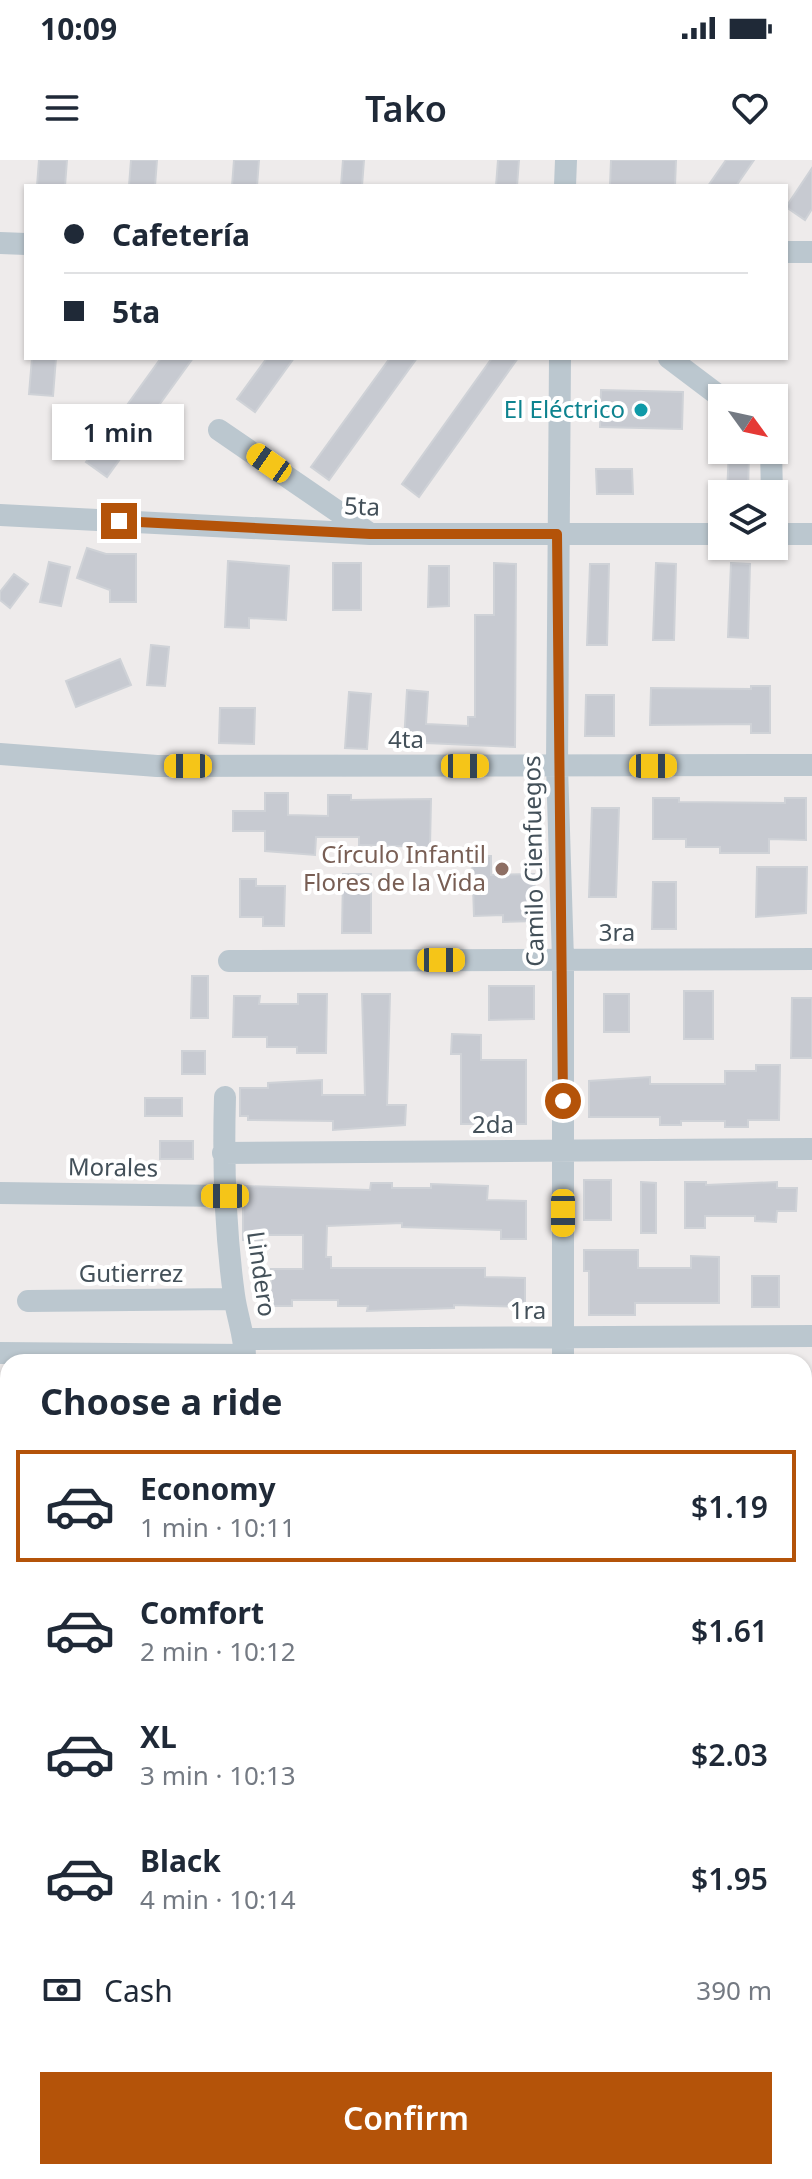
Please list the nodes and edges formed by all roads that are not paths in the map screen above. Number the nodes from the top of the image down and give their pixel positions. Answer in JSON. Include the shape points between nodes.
{"nodes":[{"id":1,"x":566,"y":160,"type":"edge"},
{"id":2,"x":565,"y":184,"type":"edge"},
{"id":3,"x":0,"y":243,"type":"edge"},
{"id":4,"x":24,"y":244,"type":"edge"},
{"id":5,"x":788,"y":252,"type":"edge"},
{"id":6,"x":812,"y":252,"type":"edge"},
{"id":7,"x":560,"y":360,"type":"edge"},
{"id":8,"x":672,"y":360,"type":"edge"},
{"id":9,"x":708,"y":387,"type":"edge"},
{"id":10,"x":219,"y":430,"type":"dead end"},
{"id":11,"x":0,"y":515,"type":"edge"},
{"id":12,"x":370,"y":534,"type":"junction"},
{"id":13,"x":557,"y":534,"type":"junction"},
{"id":14,"x":708,"y":534,"type":"edge"},
{"id":15,"x":788,"y":534,"type":"edge"},
{"id":16,"x":812,"y":534,"type":"edge"},
{"id":17,"x":0,"y":754,"type":"edge"},
{"id":18,"x":812,"y":765,"type":"edge"},
{"id":19,"x":557,"y":766,"type":"junction"},
{"id":20,"x":812,"y":959,"type":"edge"},
{"id":21,"x":563,"y":960,"type":"junction"},
{"id":22,"x":229,"y":961,"type":"dead end"},
{"id":23,"x":225,"y":1097,"type":"dead end"},
{"id":24,"x":812,"y":1149,"type":"edge"},
{"id":25,"x":563,"y":1151,"type":"junction"},
{"id":26,"x":223,"y":1153,"type":"junction"},
{"id":27,"x":0,"y":1193,"type":"edge"},
{"id":28,"x":225,"y":1196,"type":"junction"},
{"id":29,"x":234,"y":1299,"type":"junction"},
{"id":30,"x":28,"y":1301,"type":"dead end"},
{"id":31,"x":812,"y":1336,"type":"edge"},
{"id":32,"x":563,"y":1337,"type":"junction"},
{"id":33,"x":245,"y":1352,"type":"edge"},
{"id":34,"x":0,"y":1353,"type":"edge"},
{"id":35,"x":563,"y":1354,"type":"edge"}],
"edges":[{"from":1,"to":2,"type":"street"},
{"from":3,"to":4,"type":"street"},
{"from":5,"to":6,"type":"street"},
{"from":7,"to":13,"type":"street","name":"Camilo Cienfuegos"},
{"from":8,"to":9,"type":"street"},
{"from":10,"to":12,"type":"street"},
{"from":11,"to":12,"type":"street","name":"5ta"},
{"from":12,"to":13,"type":"street","name":"5ta"},
{"from":13,"to":14,"type":"street","name":"5ta"},
{"from":13,"to":19,"type":"street","name":"Camilo Cienfuegos"},
{"from":15,"to":16,"type":"street"},
{"from":17,"to":19,"type":"street","name":"4ta","via":[[157,766]]},
{"from":18,"to":19,"type":"street","name":"4ta"},
{"from":19,"to":21,"type":"street","name":"Camilo Cienfuegos"},
{"from":20,"to":21,"type":"street","name":"3ra"},
{"from":21,"to":22,"type":"street","name":"3ra"},
{"from":21,"to":25,"type":"street","name":"Camilo Cienfuegos"},
{"from":23,"to":26,"type":"street","name":"Lindero"},
{"from":24,"to":25,"type":"street","name":"2da"},
{"from":25,"to":26,"type":"street","name":"2da"},
{"from":25,"to":32,"type":"street","name":"Camilo Cienfuegos"},
{"from":26,"to":28,"type":"street","name":"Lindero"},
{"from":27,"to":28,"type":"street","name":"Morales"},
{"from":28,"to":29,"type":"street","name":"Lindero"},
{"from":29,"to":30,"type":"street","name":"Gutierrez"},
{"from":29,"to":33,"type":"street","name":"Lindero"},
{"from":31,"to":32,"type":"street","name":"1ra"},
{"from":32,"to":33,"type":"street","name":"1ra"},
{"from":32,"to":35,"type":"street","name":"Camilo Cienfuegos"},
{"from":33,"to":34,"type":"street","name":"1ra"}]}
